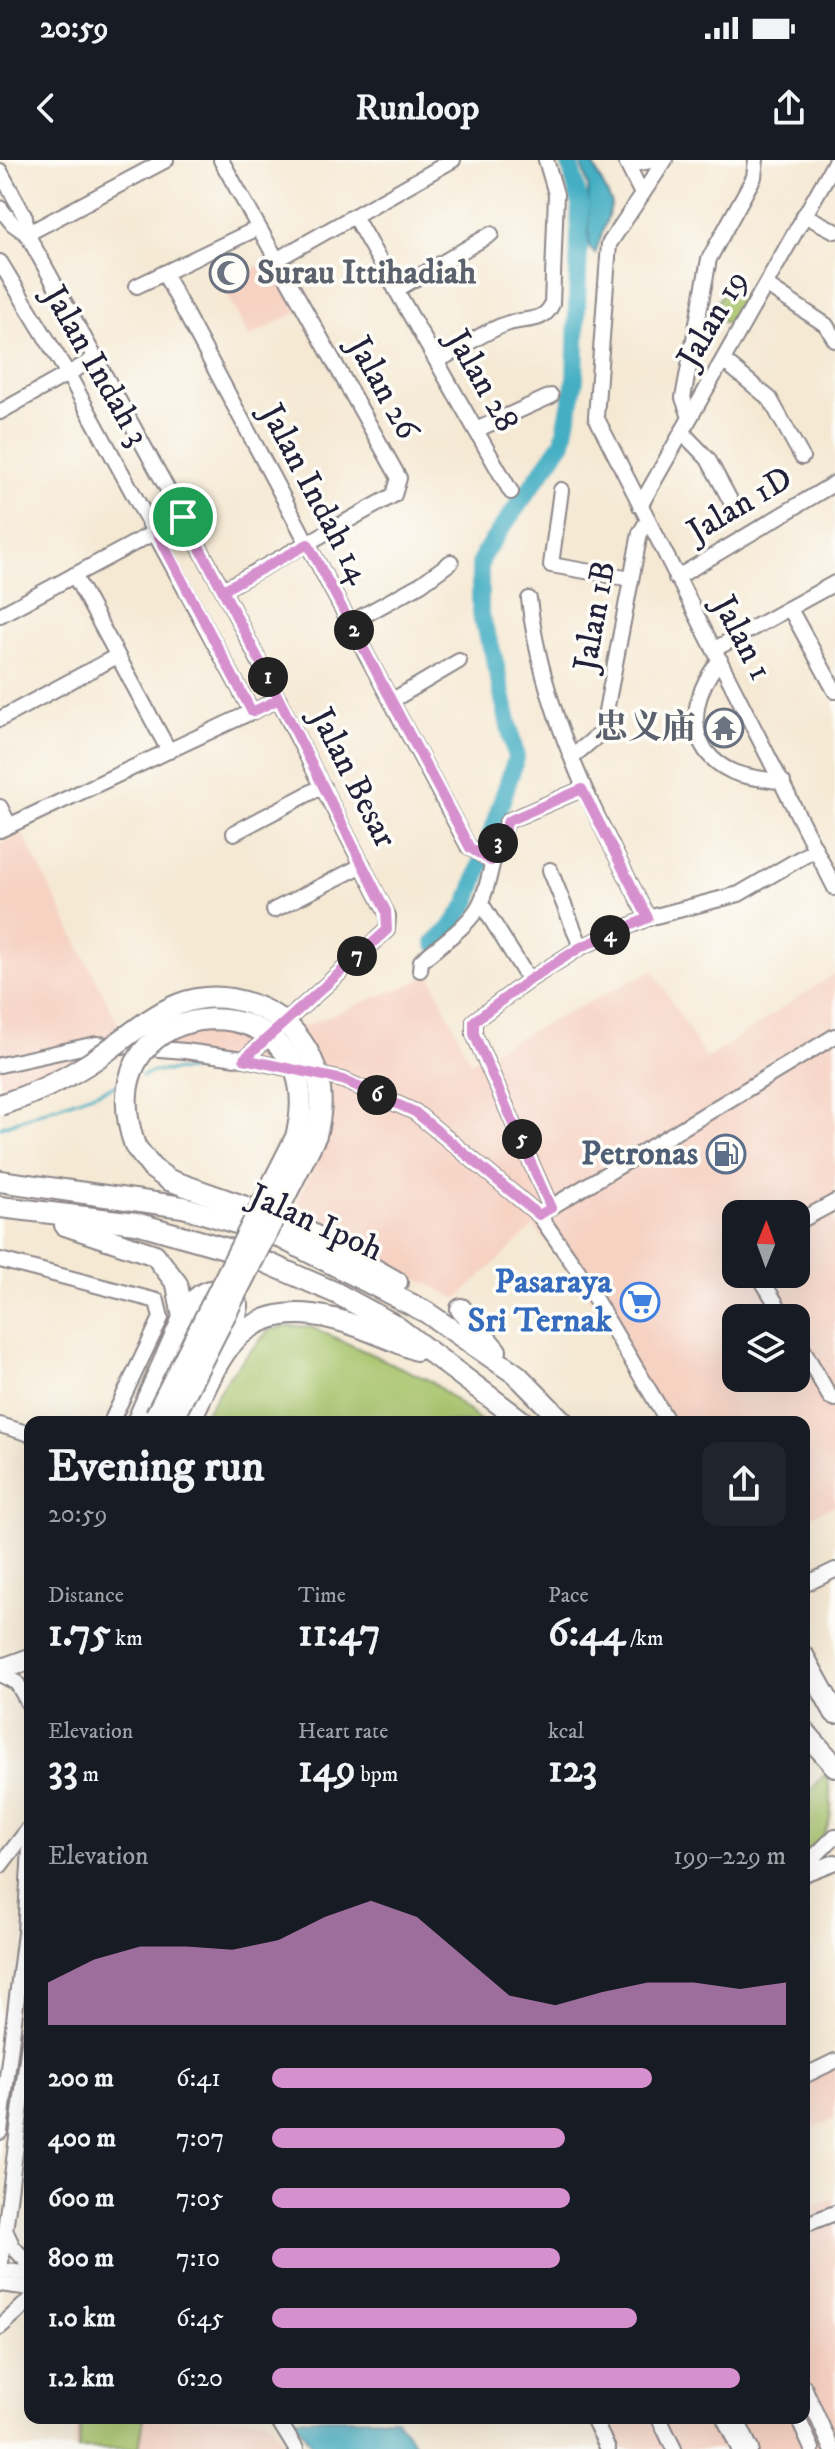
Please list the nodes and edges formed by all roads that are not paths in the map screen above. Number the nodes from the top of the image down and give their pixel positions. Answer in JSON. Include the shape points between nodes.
{"nodes":[{"id":1,"x":166,"y":160,"type":"edge"},
{"id":2,"x":221,"y":160,"type":"edge"},
{"id":3,"x":453,"y":160,"type":"edge"},
{"id":4,"x":546,"y":160,"type":"edge"},
{"id":5,"x":656,"y":160,"type":"edge"},
{"id":6,"x":665,"y":160,"type":"edge"},
{"id":7,"x":756,"y":160,"type":"edge"},
{"id":8,"x":626,"y":162,"type":"edge"},
{"id":9,"x":835,"y":162,"type":"edge"},
{"id":10,"x":147,"y":164,"type":"edge"},
{"id":11,"x":0,"y":171,"type":"edge"},
{"id":12,"x":642,"y":194,"type":"junction"},
{"id":13,"x":0,"y":208,"type":"edge"},
{"id":14,"x":804,"y":215,"type":"junction"},
{"id":15,"x":354,"y":216,"type":"junction"},
{"id":16,"x":258,"y":228,"type":"junction"},
{"id":17,"x":835,"y":231,"type":"edge"},
{"id":18,"x":27,"y":234,"type":"junction"},
{"id":19,"x":491,"y":234,"type":"dead end"},
{"id":20,"x":276,"y":260,"type":"junction"},
{"id":21,"x":0,"y":262,"type":"edge"},
{"id":22,"x":164,"y":273,"type":"junction"},
{"id":23,"x":137,"y":286,"type":"dead end"},
{"id":24,"x":767,"y":286,"type":"junction"},
{"id":25,"x":396,"y":290,"type":"junction"},
{"id":26,"x":835,"y":340,"type":"edge"},
{"id":27,"x":96,"y":358,"type":"junction"},
{"id":28,"x":437,"y":361,"type":"junction"},
{"id":29,"x":724,"y":361,"type":"junction"},
{"id":30,"x":68,"y":374,"type":"junction"},
{"id":31,"x":551,"y":396,"type":"dead end"},
{"id":32,"x":0,"y":412,"type":"edge"},
{"id":33,"x":690,"y":417,"type":"junction"},
{"id":34,"x":476,"y":430,"type":"junction"},
{"id":35,"x":682,"y":432,"type":"junction"},
{"id":36,"x":802,"y":457,"type":"dead end"},
{"id":37,"x":835,"y":483,"type":"edge"},
{"id":38,"x":561,"y":490,"type":"dead end"},
{"id":39,"x":511,"y":492,"type":"dead end"},
{"id":40,"x":640,"y":506,"type":"junction"},
{"id":41,"x":736,"y":511,"type":"dead end"},
{"id":42,"x":183,"y":517,"type":"junction"},
{"id":43,"x":648,"y":520,"type":"junction"},
{"id":44,"x":156,"y":531,"type":"junction"},
{"id":45,"x":308,"y":544,"type":"junction"},
{"id":46,"x":451,"y":562,"type":"dead end"},
{"id":47,"x":74,"y":575,"type":"junction"},
{"id":48,"x":676,"y":578,"type":"junction"},
{"id":49,"x":631,"y":579,"type":"junction"},
{"id":50,"x":835,"y":583,"type":"edge"},
{"id":51,"x":223,"y":590,"type":"junction"},
{"id":52,"x":529,"y":599,"type":"dead end"},
{"id":53,"x":790,"y":609,"type":"junction"},
{"id":54,"x":0,"y":615,"type":"edge"},
{"id":55,"x":350,"y":623,"type":"junction"},
{"id":56,"x":718,"y":654,"type":"junction"},
{"id":57,"x":117,"y":656,"type":"junction"},
{"id":58,"x":459,"y":661,"type":"dead end"},
{"id":59,"x":835,"y":691,"type":"edge"},
{"id":60,"x":279,"y":699,"type":"junction"},
{"id":61,"x":391,"y":701,"type":"junction"},
{"id":62,"x":252,"y":712,"type":"junction"},
{"id":63,"x":0,"y":719,"type":"edge"},
{"id":64,"x":169,"y":751,"type":"junction"},
{"id":65,"x":572,"y":757,"type":"junction"},
{"id":66,"x":783,"y":782,"type":"junction"},
{"id":67,"x":323,"y":786,"type":"junction"},
{"id":68,"x":582,"y":789,"type":"junction"},
{"id":69,"x":0,"y":807,"type":"edge"},
{"id":70,"x":5,"y":828,"type":"edge"},
{"id":71,"x":234,"y":833,"type":"dead end"},
{"id":72,"x":816,"y":849,"type":"junction"},
{"id":73,"x":489,"y":859,"type":"junction"},
{"id":74,"x":363,"y":865,"type":"junction"},
{"id":75,"x":550,"y":870,"type":"dead end"},
{"id":76,"x":835,"y":888,"type":"edge"},
{"id":77,"x":481,"y":903,"type":"junction"},
{"id":78,"x":274,"y":910,"type":"dead end"},
{"id":79,"x":648,"y":918,"type":"junction"},
{"id":80,"x":581,"y":947,"type":"junction"},
{"id":81,"x":420,"y":970,"type":"dead end"},
{"id":82,"x":529,"y":980,"type":"junction"},
{"id":83,"x":835,"y":1036,"type":"edge"},
{"id":84,"x":244,"y":1059,"type":"junction"},
{"id":85,"x":0,"y":1065,"type":"edge"},
{"id":86,"x":0,"y":1105,"type":"edge"},
{"id":87,"x":0,"y":1181,"type":"edge"},
{"id":88,"x":835,"y":1202,"type":"edge"},
{"id":89,"x":0,"y":1207,"type":"edge"},
{"id":90,"x":545,"y":1211,"type":"junction"},
{"id":91,"x":259,"y":1212,"type":"edge"},
{"id":92,"x":259,"y":1212,"type":"edge"},
{"id":93,"x":259,"y":1212,"type":"edge"},
{"id":94,"x":259,"y":1212,"type":"edge"},
{"id":95,"x":810,"y":1215,"type":"edge"},
{"id":96,"x":0,"y":1260,"type":"edge"},
{"id":97,"x":461,"y":1309,"type":"dead end"},
{"id":98,"x":183,"y":1318,"type":"junction"},
{"id":99,"x":231,"y":1344,"type":"junction"},
{"id":100,"x":483,"y":1351,"type":"junction"},
{"id":101,"x":439,"y":1359,"type":"junction"},
{"id":102,"x":810,"y":1362,"type":"edge"},
{"id":103,"x":517,"y":1375,"type":"junction"},
{"id":104,"x":467,"y":1395,"type":"dead end"},
{"id":105,"x":835,"y":1399,"type":"edge"},
{"id":106,"x":114,"y":1416,"type":"edge"},
{"id":107,"x":155,"y":1416,"type":"edge"},
{"id":108,"x":156,"y":1416,"type":"edge"},
{"id":109,"x":156,"y":1416,"type":"edge"},
{"id":110,"x":192,"y":1416,"type":"edge"},
{"id":111,"x":493,"y":1416,"type":"edge"},
{"id":112,"x":515,"y":1416,"type":"edge"},
{"id":113,"x":557,"y":1416,"type":"edge"},
{"id":114,"x":665,"y":1416,"type":"edge"},
{"id":115,"x":0,"y":1425,"type":"edge"},
{"id":116,"x":24,"y":1432,"type":"edge"},
{"id":117,"x":835,"y":1570,"type":"edge"},
{"id":118,"x":810,"y":1582,"type":"edge"},
{"id":119,"x":24,"y":1662,"type":"edge"},
{"id":120,"x":810,"y":1668,"type":"edge"},
{"id":121,"x":0,"y":1672,"type":"edge"},
{"id":122,"x":24,"y":1677,"type":"edge"},
{"id":123,"x":810,"y":1686,"type":"edge"},
{"id":124,"x":24,"y":1695,"type":"edge"},
{"id":125,"x":835,"y":1713,"type":"edge"},
{"id":126,"x":811,"y":1738,"type":"edge"},
{"id":127,"x":835,"y":1766,"type":"edge"},
{"id":128,"x":835,"y":1780,"type":"edge"},
{"id":129,"x":24,"y":1835,"type":"edge"},
{"id":130,"x":835,"y":1836,"type":"edge"},
{"id":131,"x":810,"y":1861,"type":"edge"},
{"id":132,"x":835,"y":1862,"type":"edge"},
{"id":133,"x":0,"y":1866,"type":"edge"},
{"id":134,"x":810,"y":1872,"type":"edge"},
{"id":135,"x":24,"y":1943,"type":"edge"},
{"id":136,"x":835,"y":2061,"type":"edge"},
{"id":137,"x":810,"y":2073,"type":"edge"},
{"id":138,"x":24,"y":2082,"type":"edge"},
{"id":139,"x":0,"y":2132,"type":"edge"},
{"id":140,"x":835,"y":2213,"type":"edge"},
{"id":141,"x":810,"y":2223,"type":"edge"},
{"id":142,"x":5,"y":2230,"type":"junction"},
{"id":143,"x":24,"y":2259,"type":"edge"},
{"id":144,"x":0,"y":2270,"type":"edge"},
{"id":145,"x":24,"y":2273,"type":"edge"},
{"id":146,"x":0,"y":2284,"type":"edge"},
{"id":147,"x":24,"y":2287,"type":"edge"},
{"id":148,"x":24,"y":2305,"type":"edge"},
{"id":149,"x":0,"y":2327,"type":"edge"},
{"id":150,"x":810,"y":2400,"type":"edge"},
{"id":151,"x":281,"y":2424,"type":"edge"},
{"id":152,"x":596,"y":2424,"type":"edge"},
{"id":153,"x":662,"y":2424,"type":"edge"},
{"id":154,"x":727,"y":2424,"type":"edge"},
{"id":155,"x":739,"y":2424,"type":"edge"},
{"id":156,"x":801,"y":2424,"type":"edge"},
{"id":157,"x":296,"y":2449,"type":"edge"},
{"id":158,"x":608,"y":2449,"type":"edge"},
{"id":159,"x":674,"y":2449,"type":"edge"},
{"id":160,"x":739,"y":2449,"type":"edge"},
{"id":161,"x":751,"y":2449,"type":"edge"},
{"id":162,"x":812,"y":2449,"type":"edge"},
{"id":163,"x":832,"y":2449,"type":"edge"}],
"edges":[{"from":1,"to":10,"type":"street"},
{"from":2,"to":16,"type":"street","name":"Jalan 26"},
{"from":3,"to":15,"type":"street"},
{"from":4,"to":28,"type":"street","via":[[556,194],[552,304],[542,317],[508,323]]},
{"from":5,"to":8,"type":"street"},
{"from":6,"to":12,"type":"street"},
{"from":7,"to":33,"type":"street","via":[[754,177],[709,259],[683,398]]},
{"from":8,"to":12,"type":"street"},
{"from":9,"to":14,"type":"street","name":"Jalan 19"},
{"from":10,"to":18,"type":"street"},
{"from":11,"to":18,"type":"street","via":[[25,217]]},
{"from":12,"to":40,"type":"street","name":"Jalan 1","via":[[609,244],[596,417]]},
{"from":13,"to":18,"type":"street"},
{"from":14,"to":17,"type":"street"},
{"from":14,"to":24,"type":"street","name":"Jalan 19"},
{"from":15,"to":20,"type":"street"},
{"from":15,"to":25,"type":"street","name":"Jalan 28"},
{"from":16,"to":20,"type":"street","name":"Jalan 26"},
{"from":16,"to":22,"type":"street"},
{"from":18,"to":27,"type":"street","name":"Jalan Besar"},
{"from":19,"to":25,"type":"street"},
{"from":20,"to":45,"type":"street","name":"Jalan 26","via":[[399,478],[394,495]]},
{"from":21,"to":30,"type":"street","name":"Jalan Indah 3"},
{"from":22,"to":23,"type":"street"},
{"from":22,"to":45,"type":"street","name":"Jalan Indah 14"},
{"from":24,"to":26,"type":"street","via":[[826,325]]},
{"from":24,"to":29,"type":"street","name":"Jalan 19"},
{"from":25,"to":28,"type":"street","name":"Jalan 28"},
{"from":27,"to":30,"type":"street"},
{"from":27,"to":42,"type":"street","name":"Jalan Besar"},
{"from":28,"to":34,"type":"street","name":"Jalan 28"},
{"from":29,"to":33,"type":"street","name":"Jalan 19"},
{"from":29,"to":36,"type":"street","via":[[770,399]]},
{"from":30,"to":32,"type":"street"},
{"from":30,"to":44,"type":"street","name":"Jalan Indah 3"},
{"from":31,"to":34,"type":"street"},
{"from":33,"to":35,"type":"street","name":"Jalan 19"},
{"from":34,"to":39,"type":"street","name":"Jalan 28"},
{"from":35,"to":40,"type":"street","name":"Jalan 19"},
{"from":35,"to":41,"type":"street","via":[[708,459]]},
{"from":37,"to":48,"type":"street","name":"Jalan 1D"},
{"from":38,"to":49,"type":"street","via":[[551,565]]},
{"from":40,"to":43,"type":"street","name":"Jalan 1"},
{"from":42,"to":44,"type":"street"},
{"from":42,"to":51,"type":"street","name":"Jalan Besar"},
{"from":43,"to":48,"type":"street","name":"Jalan 1"},
{"from":43,"to":49,"type":"street","name":"Jalan 1B","via":[[640,533]]},
{"from":44,"to":47,"type":"street"},
{"from":44,"to":62,"type":"street","name":"Jalan Indah 3"},
{"from":45,"to":51,"type":"street"},
{"from":45,"to":55,"type":"street","name":"Jalan Indah 14"},
{"from":46,"to":55,"type":"street"},
{"from":47,"to":54,"type":"street"},
{"from":47,"to":57,"type":"street"},
{"from":48,"to":56,"type":"street","name":"Jalan 1"},
{"from":49,"to":65,"type":"street","name":"Jalan 1B","via":[[602,732]]},
{"from":50,"to":53,"type":"street"},
{"from":51,"to":60,"type":"street","name":"Jalan Besar"},
{"from":52,"to":65,"type":"street","via":[[536,649]]},
{"from":53,"to":56,"type":"street"},
{"from":53,"to":59,"type":"street"},
{"from":55,"to":61,"type":"street","name":"Jalan Indah 14"},
{"from":56,"to":66,"type":"street","name":"Jalan 1"},
{"from":56,"to":66,"type":"street","via":[[695,705],[698,735],[706,751],[734,773]]},
{"from":57,"to":63,"type":"street"},
{"from":57,"to":64,"type":"street"},
{"from":58,"to":61,"type":"street"},
{"from":60,"to":62,"type":"street"},
{"from":60,"to":67,"type":"street","name":"Jalan Besar"},
{"from":61,"to":73,"type":"street","name":"Jalan Indah 14","via":[[468,846]]},
{"from":62,"to":64,"type":"street"},
{"from":64,"to":70,"type":"street"},
{"from":65,"to":68,"type":"street"},
{"from":66,"to":72,"type":"street","name":"Jalan 1"},
{"from":67,"to":71,"type":"street"},
{"from":67,"to":74,"type":"street","name":"Jalan Besar"},
{"from":68,"to":73,"type":"street","via":[[508,821]]},
{"from":68,"to":79,"type":"street"},
{"from":69,"to":70,"type":"street"},
{"from":72,"to":76,"type":"street","name":"Jalan 1"},
{"from":72,"to":79,"type":"street","via":[[739,894]]},
{"from":73,"to":77,"type":"street"},
{"from":74,"to":78,"type":"street"},
{"from":74,"to":84,"type":"street","name":"Jalan Besar","via":[[386,911],[387,930]]},
{"from":75,"to":80,"type":"street"},
{"from":77,"to":81,"type":"street","via":[[421,961]]},
{"from":77,"to":82,"type":"street"},
{"from":79,"to":80,"type":"street"},
{"from":80,"to":82,"type":"street"},
{"from":82,"to":90,"type":"street","via":[[478,1015],[472,1028]]},
{"from":83,"to":90,"type":"street"},
{"from":84,"to":85,"type":"street","via":[[96,1044]]},
{"from":84,"to":90,"type":"street","via":[[343,1080],[415,1112]]},
{"from":86,"to":108,"type":"highway","bridge":true,"via":[[66,1078],[166,1009],[198,997],[234,999],[268,1011],[292,1030],[310,1056],[320,1083],[316,1135]]},
{"from":87,"to":100,"type":"highway","name":"Jalan Ipoh","via":[[140,1199],[248,1225],[397,1296]]},
{"from":88,"to":95,"type":"street"},
{"from":89,"to":98,"type":"highway","via":[[155,1255],[177,1284]]},
{"from":89,"to":101,"type":"highway","name":"Jalan Ipoh","via":[[136,1223],[219,1244],[365,1308]]},
{"from":90,"to":114,"type":"street"},
{"from":91,"to":100,"type":"highway","bridge":true,"via":[[365,1262],[419,1297]]},
{"from":92,"to":93,"type":"highway","bridge":true,"via":[[169,1180],[135,1146],[127,1115],[129,1082],[140,1057],[170,1028],[195,1019],[233,1019],[264,1032],[298,1079],[296,1137]]},
{"from":94,"to":109,"type":"highway","bridge":true},
{"from":96,"to":106,"type":"street","via":[[157,1301],[161,1318]]},
{"from":97,"to":103,"type":"highway"},
{"from":98,"to":99,"type":"highway","via":[[198,1295],[228,1291],[238,1306]]},
{"from":98,"to":107,"type":"highway"},
{"from":99,"to":101,"type":"highway","via":[[276,1315],[316,1314]]},
{"from":99,"to":110,"type":"highway"},
{"from":100,"to":103,"type":"highway","name":"Jalan Ipoh"},
{"from":101,"to":112,"type":"highway","name":"Jalan Ipoh"},
{"from":102,"to":105,"type":"street"},
{"from":103,"to":113,"type":"highway","name":"Jalan Ipoh"},
{"from":104,"to":111,"type":"highway"},
{"from":115,"to":116,"type":"street"},
{"from":117,"to":118,"type":"street"},
{"from":119,"to":121,"type":"highway"},
{"from":120,"to":125,"type":"highway"},
{"from":121,"to":122,"type":"street"},
{"from":121,"to":124,"type":"street"},
{"from":123,"to":125,"type":"highway"},
{"from":126,"to":127,"type":"highway"},
{"from":126,"to":128,"type":"street"},
{"from":129,"to":133,"type":"street"},
{"from":130,"to":131,"type":"street"},
{"from":132,"to":134,"type":"street"},
{"from":135,"to":139,"type":"street"},
{"from":136,"to":137,"type":"street"},
{"from":138,"to":142,"type":"street"},
{"from":140,"to":141,"type":"street"},
{"from":142,"to":143,"type":"street"},
{"from":142,"to":144,"type":"street"},
{"from":144,"to":145,"type":"street"},
{"from":146,"to":147,"type":"street"},
{"from":148,"to":149,"type":"street"},
{"from":150,"to":163,"type":"street"},
{"from":151,"to":157,"type":"street"},
{"from":152,"to":158,"type":"street"},
{"from":153,"to":159,"type":"street"},
{"from":154,"to":160,"type":"street"},
{"from":155,"to":161,"type":"street"},
{"from":156,"to":162,"type":"street"}]}
